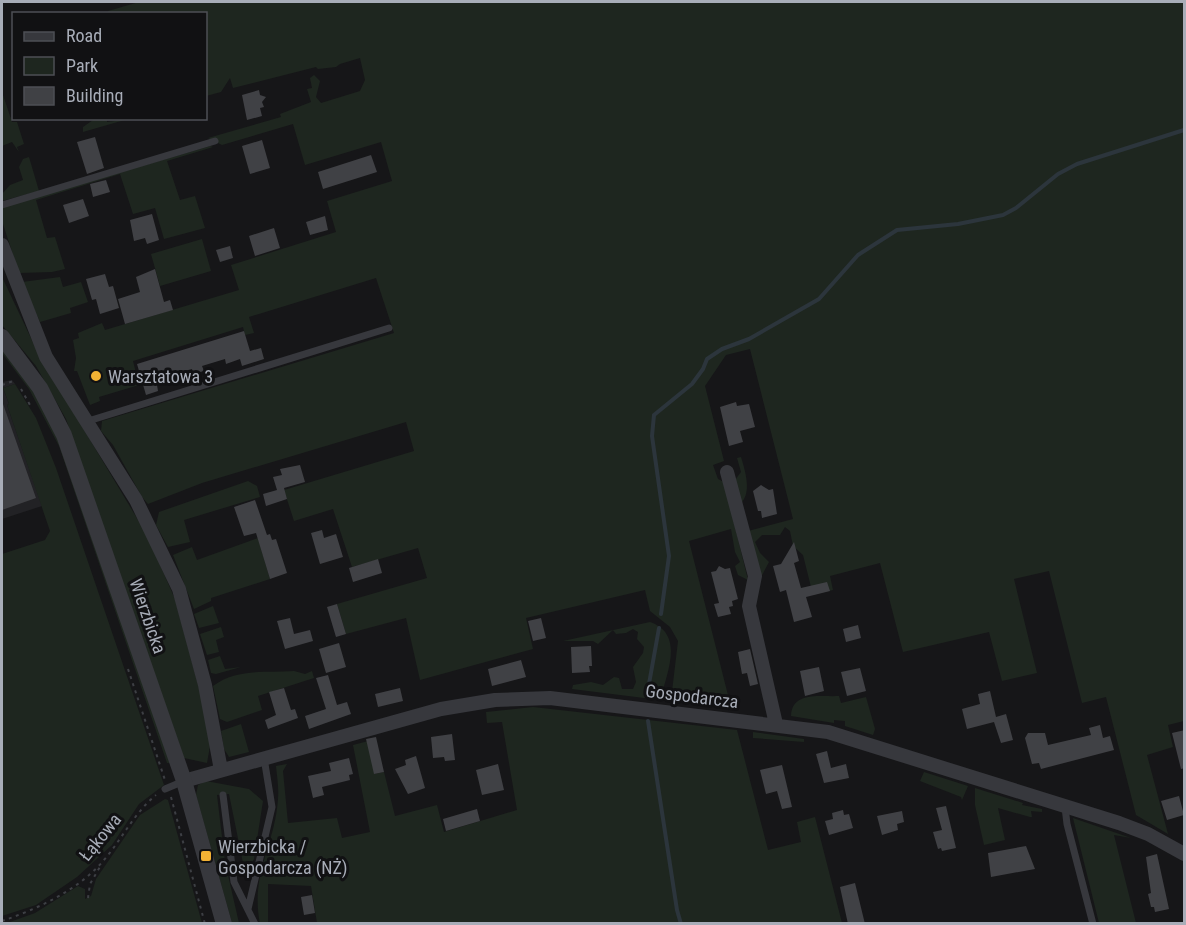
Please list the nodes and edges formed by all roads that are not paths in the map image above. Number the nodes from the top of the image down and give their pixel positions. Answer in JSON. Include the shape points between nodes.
{"nodes":[{"id":1,"x":215,"y":141,"type":"dead end"},
{"id":2,"x":2,"y":205,"type":"edge"},
{"id":3,"x":2,"y":245,"type":"edge"},
{"id":4,"x":389,"y":328,"type":"dead end"},
{"id":5,"x":2,"y":337,"type":"edge"},
{"id":6,"x":85,"y":422,"type":"junction"},
{"id":7,"x":727,"y":472,"type":"dead end"},
{"id":8,"x":776,"y":724,"type":"junction"},
{"id":9,"x":264,"y":758,"type":"junction"},
{"id":10,"x":221,"y":770,"type":"junction"},
{"id":11,"x":172,"y":785,"type":"junction"},
{"id":12,"x":222,"y":795,"type":"dead end"},
{"id":13,"x":1065,"y":805,"type":"junction"},
{"id":14,"x":1185,"y":854,"type":"edge"},
{"id":15,"x":248,"y":909,"type":"junction"},
{"id":16,"x":224,"y":924,"type":"edge"},
{"id":17,"x":255,"y":924,"type":"edge"},
{"id":18,"x":1093,"y":924,"type":"edge"}],
"edges":[{"from":1,"to":2,"type":"lane"},
{"from":3,"to":6,"type":"street","via":[[46,357]]},
{"from":4,"to":6,"type":"lane"},
{"from":5,"to":11,"type":"street","name":"Wierzbicka","via":[[40,388],[64,435]]},
{"from":6,"to":10,"type":"street","via":[[136,500],[179,589],[206,685]]},
{"from":7,"to":8,"type":"street","via":[[755,576],[749,606]]},
{"from":8,"to":9,"type":"street","name":"Gospodarcza","via":[[606,703],[524,698],[441,709]]},
{"from":8,"to":13,"type":"street","name":"Gospodarcza","via":[[851,738]]},
{"from":9,"to":10,"type":"street","name":"Gospodarcza"},
{"from":9,"to":15,"type":"lane","via":[[272,807]]},
{"from":10,"to":11,"type":"street","name":"Gospodarcza"},
{"from":11,"to":16,"type":"street","name":"Wierzbicka"},
{"from":12,"to":15,"type":"lane","via":[[234,882]]},
{"from":13,"to":14,"type":"street","name":"Gospodarcza","via":[[1148,834]]},
{"from":13,"to":18,"type":"lane"},
{"from":15,"to":17,"type":"lane"}]}
